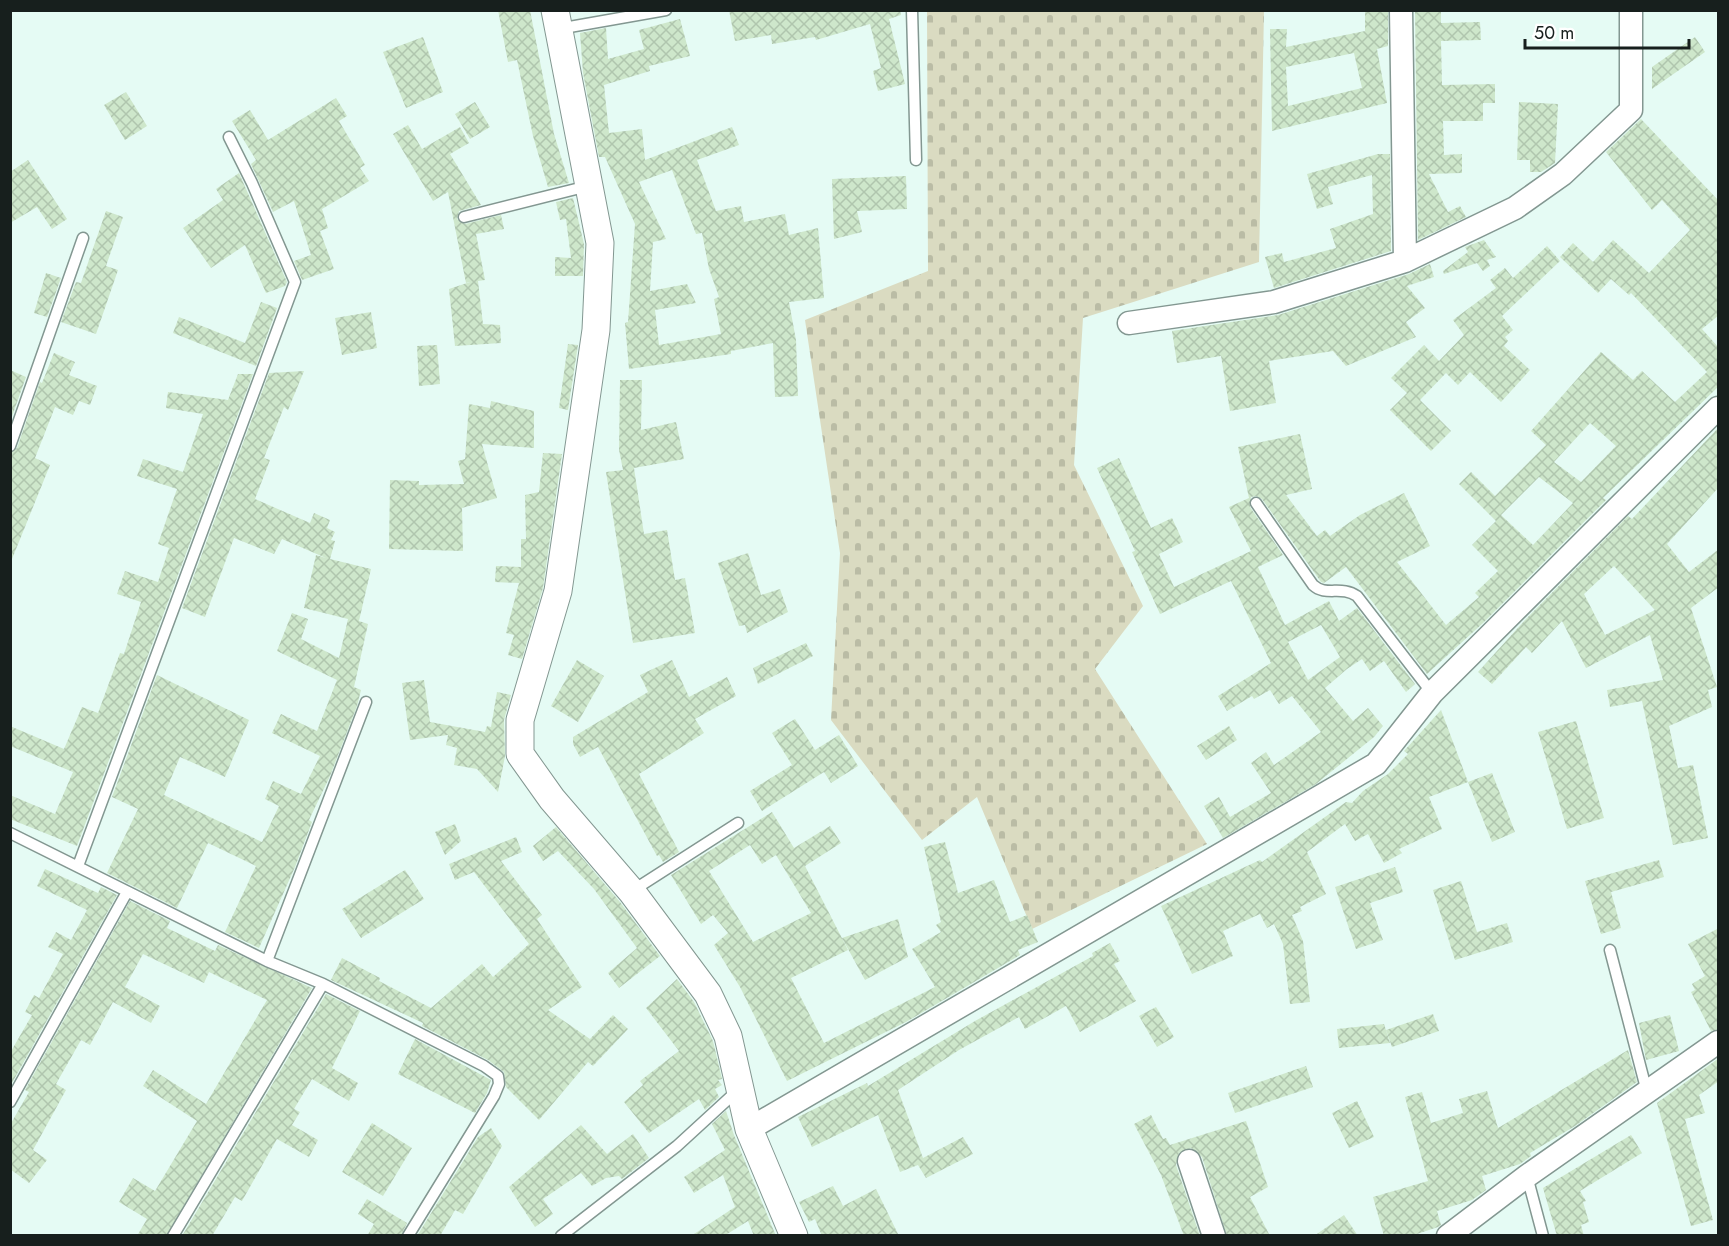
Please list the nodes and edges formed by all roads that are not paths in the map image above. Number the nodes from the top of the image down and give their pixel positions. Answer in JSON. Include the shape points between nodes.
{"nodes":[{"id":1,"x":666,"y":10,"type":"edge"},
{"id":2,"x":912,"y":10,"type":"edge"},
{"id":3,"x":1401,"y":10,"type":"edge"},
{"id":4,"x":1631,"y":10,"type":"edge"},
{"id":5,"x":556,"y":20,"type":"edge"},
{"id":6,"x":229,"y":137,"type":"dead end"},
{"id":7,"x":915,"y":160,"type":"dead end"},
{"id":8,"x":588,"y":186,"type":"junction"},
{"id":9,"x":464,"y":217,"type":"dead end"},
{"id":10,"x":84,"y":238,"type":"dead end"},
{"id":11,"x":1405,"y":261,"type":"junction"},
{"id":12,"x":1129,"y":323,"type":"dead end"},
{"id":13,"x":1719,"y":408,"type":"edge"},
{"id":14,"x":13,"y":430,"type":"edge"},
{"id":15,"x":10,"y":446,"type":"edge"},
{"id":16,"x":1256,"y":503,"type":"dead end"},
{"id":17,"x":1432,"y":693,"type":"junction"},
{"id":18,"x":366,"y":702,"type":"dead end"},
{"id":19,"x":738,"y":823,"type":"dead end"},
{"id":20,"x":10,"y":833,"type":"edge"},
{"id":21,"x":78,"y":866,"type":"junction"},
{"id":22,"x":127,"y":892,"type":"junction"},
{"id":23,"x":632,"y":892,"type":"junction"},
{"id":24,"x":1610,"y":950,"type":"dead end"},
{"id":25,"x":267,"y":961,"type":"junction"},
{"id":26,"x":323,"y":984,"type":"junction"},
{"id":27,"x":1719,"y":1042,"type":"edge"},
{"id":28,"x":740,"y":1088,"type":"junction"},
{"id":29,"x":1647,"y":1092,"type":"junction"},
{"id":30,"x":10,"y":1102,"type":"edge"},
{"id":31,"x":749,"y":1129,"type":"junction"},
{"id":32,"x":1189,"y":1161,"type":"dead end"},
{"id":33,"x":1527,"y":1176,"type":"junction"},
{"id":34,"x":173,"y":1236,"type":"edge"},
{"id":35,"x":408,"y":1236,"type":"edge"},
{"id":36,"x":561,"y":1236,"type":"edge"},
{"id":37,"x":794,"y":1236,"type":"edge"},
{"id":38,"x":1215,"y":1236,"type":"edge"},
{"id":39,"x":1448,"y":1236,"type":"edge"},
{"id":40,"x":1543,"y":1236,"type":"edge"}],
"edges":[{"from":1,"to":5,"type":"lane"},
{"from":2,"to":7,"type":"lane"},
{"from":3,"to":11,"type":"street"},
{"from":4,"to":11,"type":"street","via":[[1631,110],[1563,174],[1515,208]]},
{"from":5,"to":8,"type":"street"},
{"from":6,"to":21,"type":"lane","via":[[295,282]]},
{"from":8,"to":9,"type":"lane"},
{"from":8,"to":23,"type":"street","via":[[600,243],[596,330],[558,591],[520,720],[519,738],[520,754],[552,799]]},
{"from":10,"to":14,"type":"lane"},
{"from":11,"to":12,"type":"street","via":[[1274,302]]},
{"from":13,"to":17,"type":"street"},
{"from":14,"to":15,"type":"lane"},
{"from":16,"to":17,"type":"lane","via":[[1313,585],[1320,590],[1348,590],[1357,596]]},
{"from":17,"to":31,"type":"street","via":[[1376,764]]},
{"from":18,"to":25,"type":"lane"},
{"from":19,"to":23,"type":"lane"},
{"from":20,"to":21,"type":"lane"},
{"from":21,"to":22,"type":"lane"},
{"from":22,"to":25,"type":"lane"},
{"from":22,"to":30,"type":"lane"},
{"from":23,"to":28,"type":"street","via":[[708,994],[728,1036]]},
{"from":24,"to":29,"type":"lane"},
{"from":25,"to":26,"type":"lane"},
{"from":26,"to":34,"type":"lane"},
{"from":26,"to":35,"type":"lane","via":[[498,1076],[494,1096]]},
{"from":27,"to":29,"type":"street"},
{"from":28,"to":31,"type":"street"},
{"from":28,"to":36,"type":"lane","via":[[677,1146]]},
{"from":29,"to":33,"type":"street"},
{"from":31,"to":37,"type":"street"},
{"from":32,"to":38,"type":"street"},
{"from":33,"to":39,"type":"street"},
{"from":33,"to":40,"type":"lane"}]}
